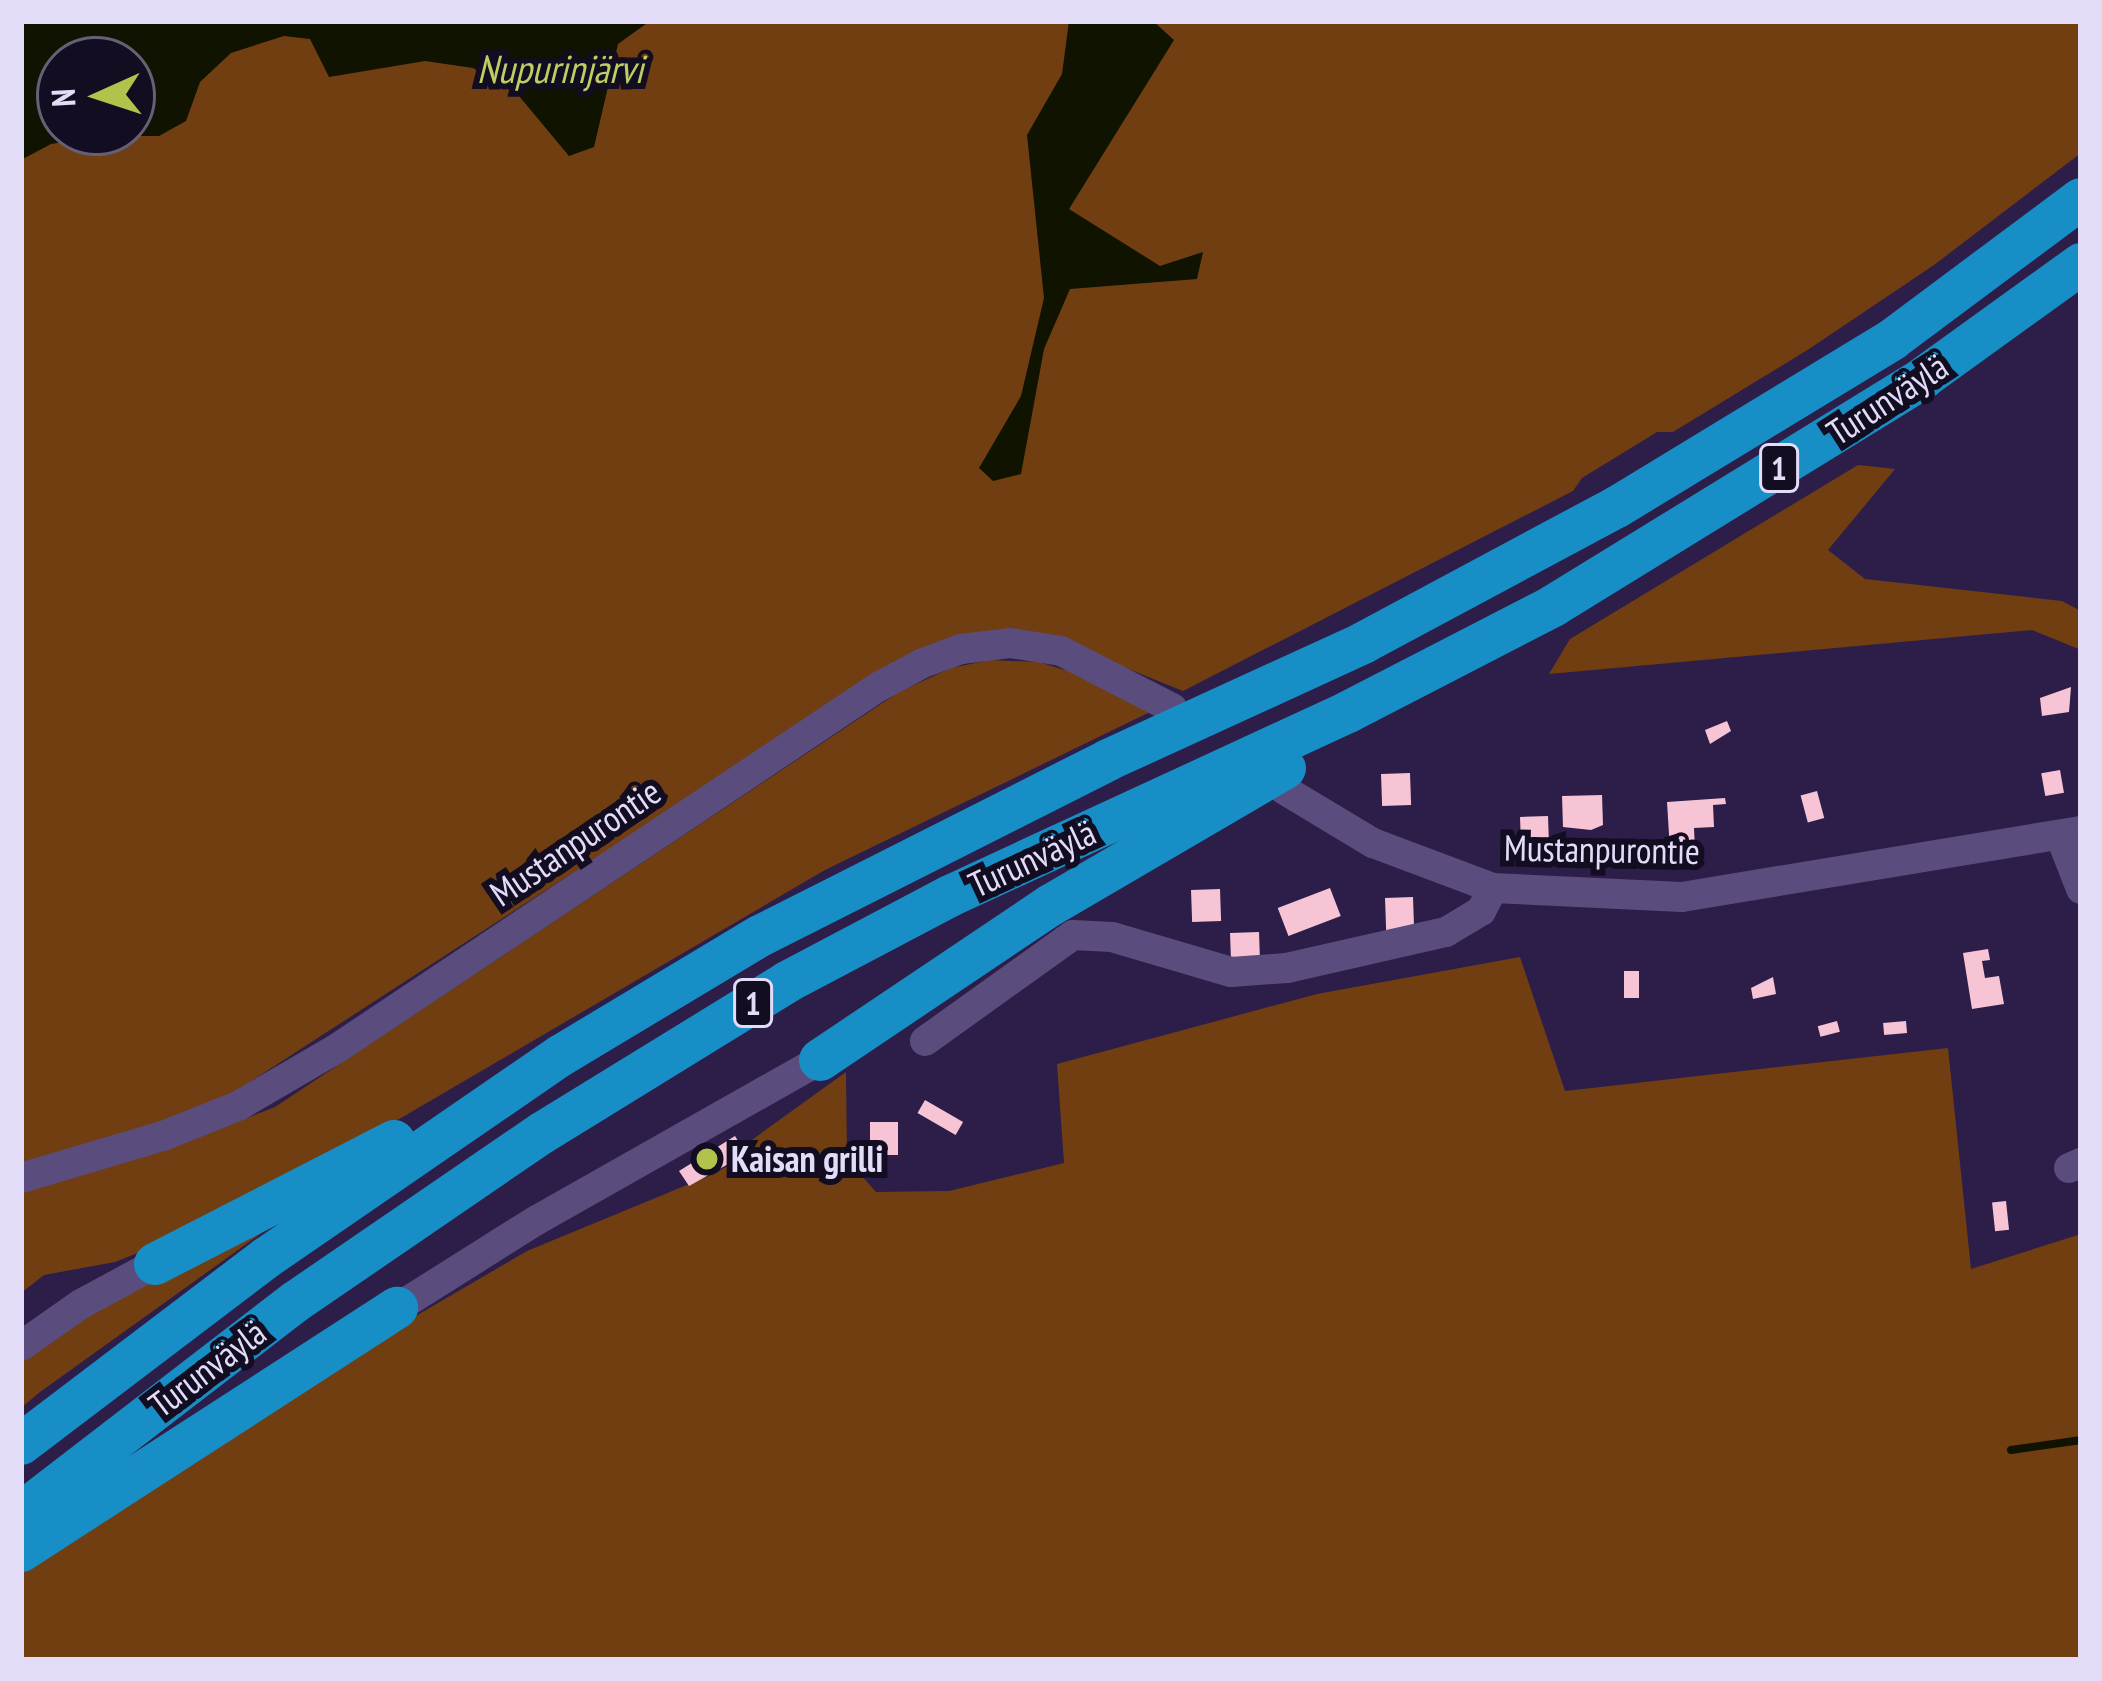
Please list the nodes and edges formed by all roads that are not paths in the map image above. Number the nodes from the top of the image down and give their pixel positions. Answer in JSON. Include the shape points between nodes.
{"nodes":[{"id":1,"x":2081,"y":199,"type":"edge"},
{"id":2,"x":2081,"y":264,"type":"edge"},
{"id":3,"x":1553,"y":606,"type":"junction"},
{"id":4,"x":1172,"y":708,"type":"dead end"},
{"id":5,"x":1283,"y":789,"type":"dead end"},
{"id":6,"x":2071,"y":833,"type":"edge"},
{"id":7,"x":1493,"y":888,"type":"junction"},
{"id":8,"x":2081,"y":889,"type":"edge"},
{"id":9,"x":925,"y":1041,"type":"dead end"},
{"id":10,"x":560,"y":1055,"type":"junction"},
{"id":11,"x":820,"y":1060,"type":"joint"},
{"id":12,"x":21,"y":1178,"type":"edge"},
{"id":13,"x":155,"y":1264,"type":"joint"},
{"id":14,"x":397,"y":1308,"type":"joint"},
{"id":15,"x":21,"y":1346,"type":"edge"},
{"id":16,"x":21,"y":1444,"type":"edge"},
{"id":17,"x":21,"y":1514,"type":"edge"},
{"id":18,"x":21,"y":1551,"type":"edge"}],
"edges":[{"from":1,"to":10,"type":"highway","name":"Turunväylä","number":"1","via":[[1893,339],[1617,507],[1363,644],[1108,760],[760,936]]},
{"from":2,"to":3,"type":"highway","name":"Turunväylä","number":"1","via":[[1923,378]]},
{"from":3,"to":11,"type":"highway","via":[[1051,905]]},
{"from":3,"to":17,"type":"highway","name":"Turunväylä","number":"1","via":[[787,982],[542,1133],[314,1289]]},
{"from":4,"to":12,"type":"street","name":"Mustanpurontie","via":[[1061,651],[1010,643],[923,663],[238,1106]]},
{"from":5,"to":7,"type":"street","name":"Mustanpurontie","via":[[1373,843]]},
{"from":6,"to":7,"type":"street","name":"Mustanpurontie","via":[[1682,897]]},
{"from":6,"to":8,"type":"street"},
{"from":7,"to":9,"type":"street","via":[[1481,911],[1446,932],[1287,968],[1231,972],[1112,937],[1073,934]]},
{"from":10,"to":13,"type":"highway"},
{"from":10,"to":16,"type":"highway","name":"Turunväylä","number":"1","via":[[266,1258]]},
{"from":11,"to":14,"type":"street"},
{"from":13,"to":15,"type":"street"},
{"from":14,"to":18,"type":"highway"}]}
